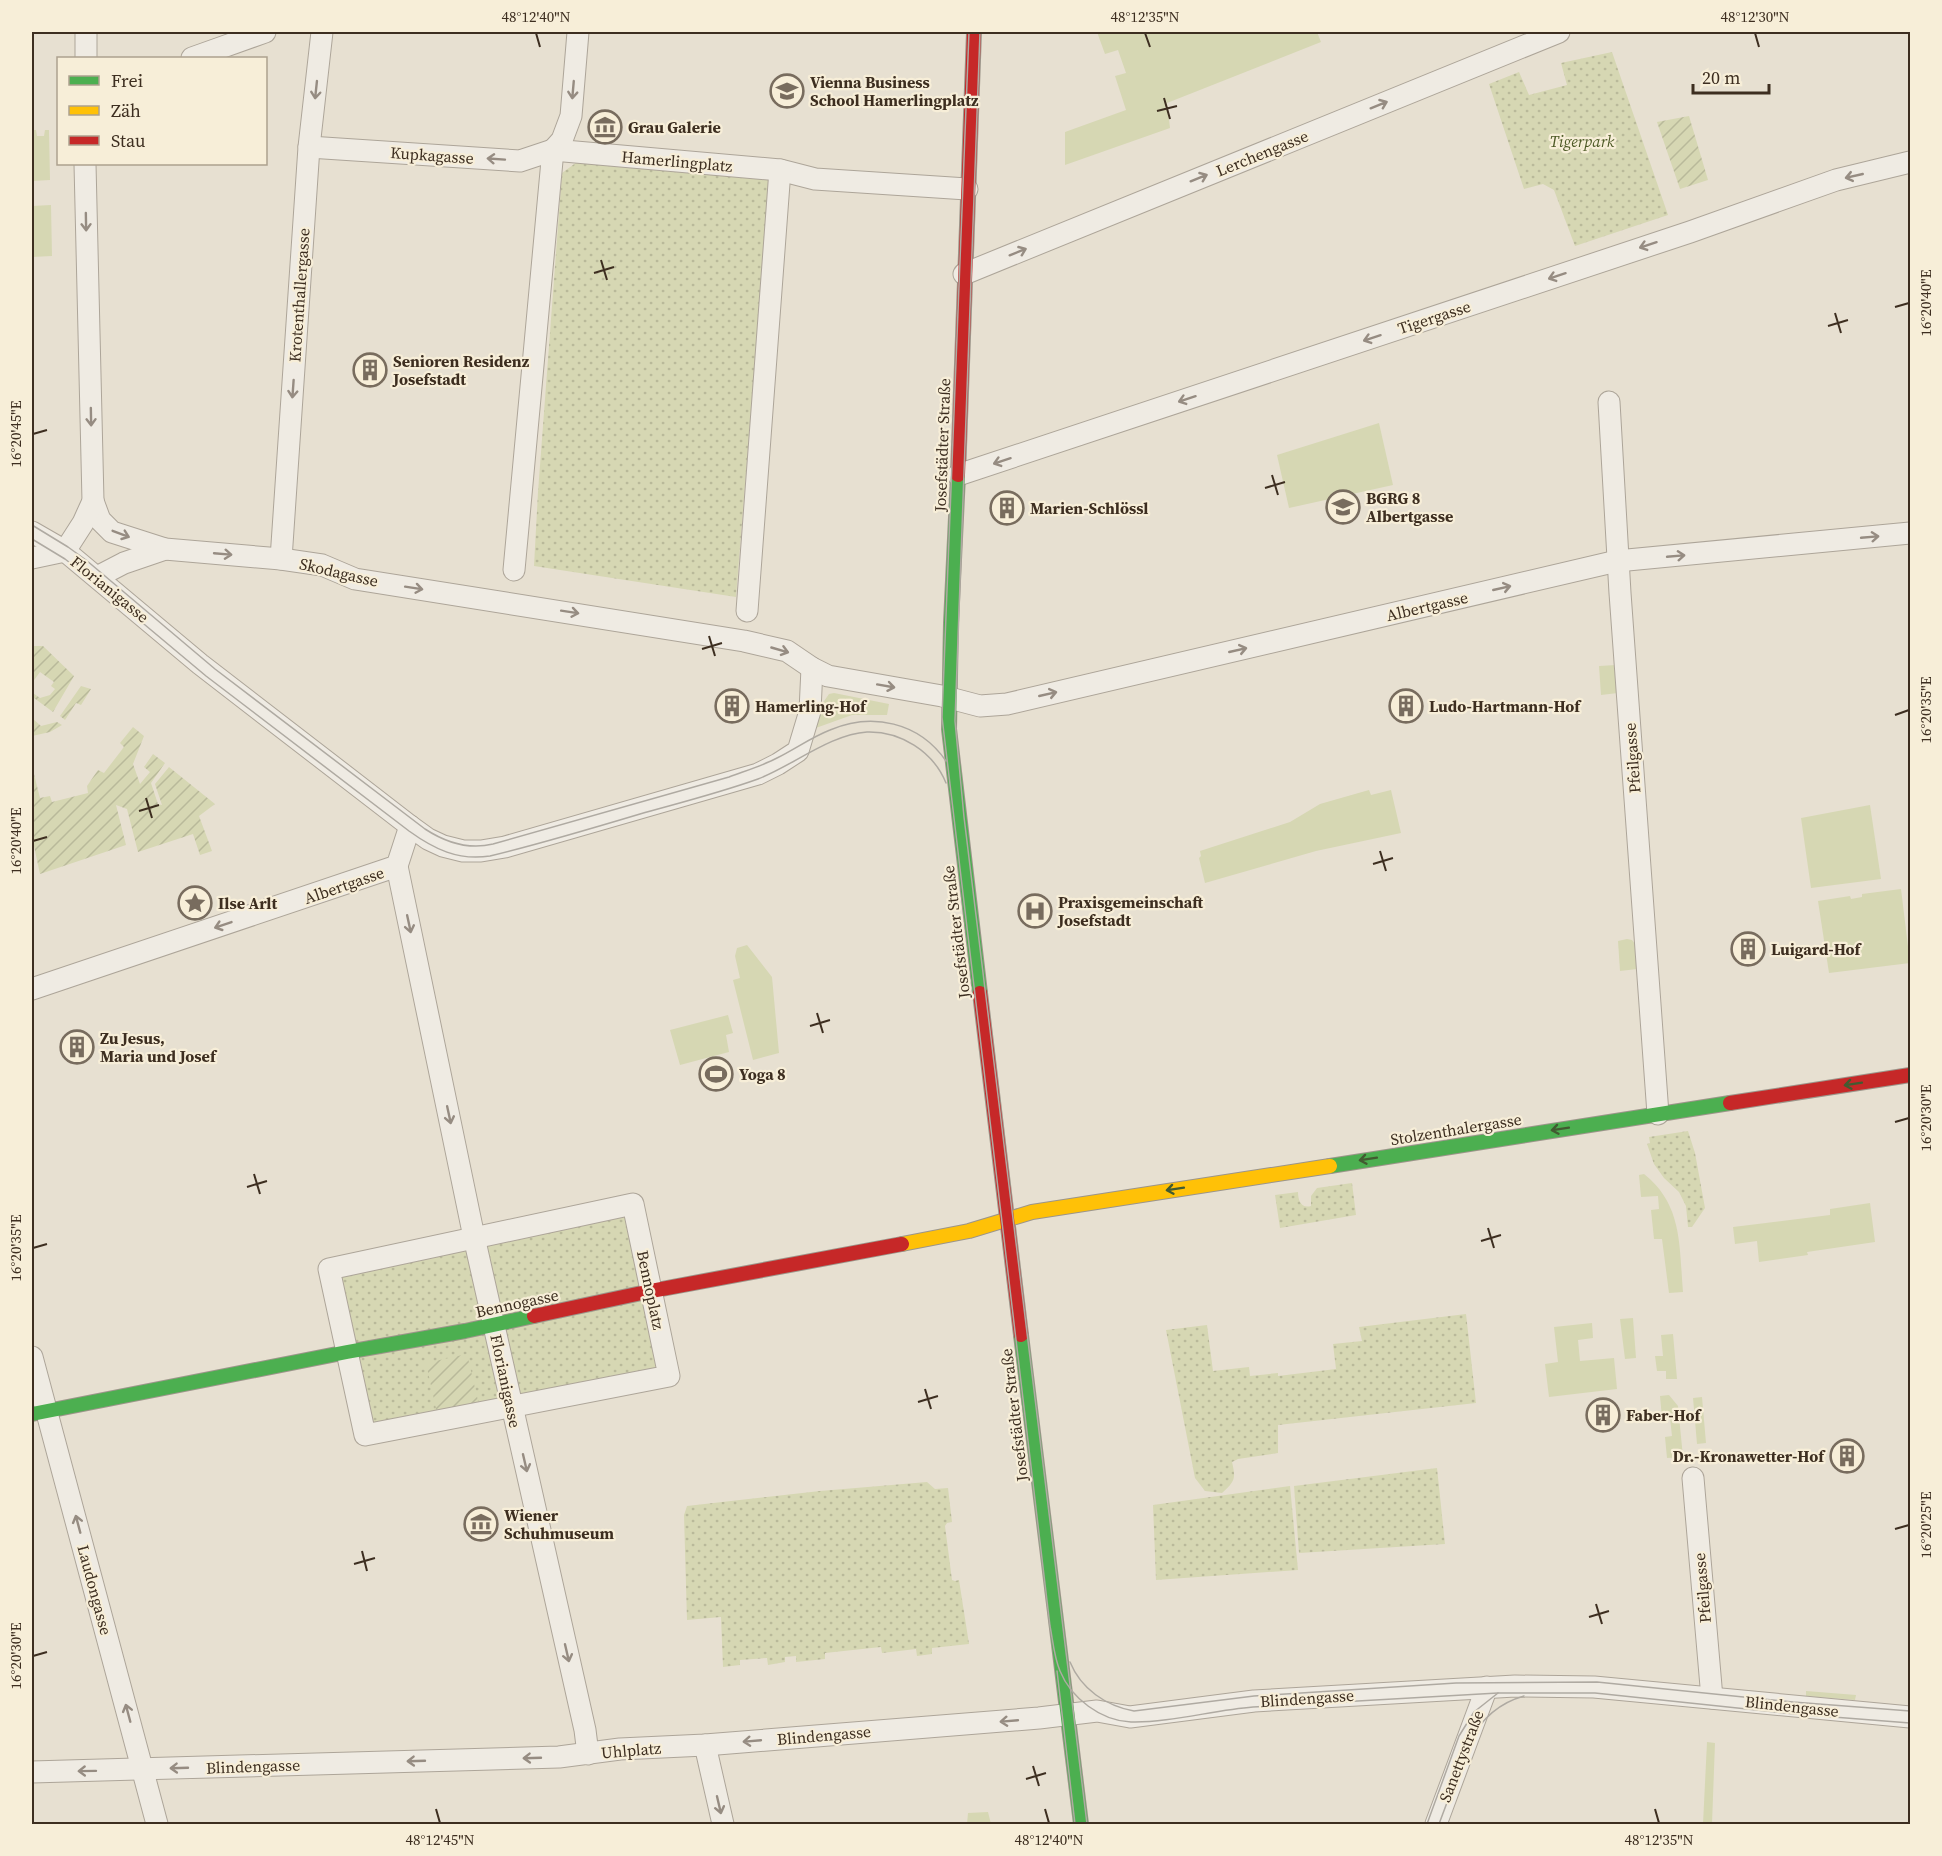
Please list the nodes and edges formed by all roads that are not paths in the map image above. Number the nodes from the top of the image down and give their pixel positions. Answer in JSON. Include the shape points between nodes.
{"nodes":[{"id":1,"x":86,"y":32,"type":"edge"},
{"id":2,"x":265,"y":32,"type":"edge"},
{"id":3,"x":322,"y":32,"type":"edge"},
{"id":4,"x":578,"y":32,"type":"edge"},
{"id":5,"x":974,"y":32,"type":"edge"},
{"id":6,"x":1559,"y":32,"type":"edge"},
{"id":7,"x":86,"y":57,"type":"edge"},
{"id":8,"x":195,"y":57,"type":"edge"},
{"id":9,"x":309,"y":147,"type":"junction"},
{"id":10,"x":553,"y":150,"type":"junction"},
{"id":11,"x":1911,"y":162,"type":"edge"},
{"id":12,"x":85,"y":165,"type":"edge"},
{"id":13,"x":780,"y":170,"type":"junction"},
{"id":14,"x":967,"y":189,"type":"junction"},
{"id":15,"x":964,"y":274,"type":"junction"},
{"id":16,"x":1609,"y":402,"type":"dead end"},
{"id":17,"x":958,"y":475,"type":"junction"},
{"id":18,"x":93,"y":501,"type":"junction"},
{"id":19,"x":32,"y":532,"type":"edge"},
{"id":20,"x":1911,"y":533,"type":"edge"},
{"id":21,"x":165,"y":549,"type":"junction"},
{"id":22,"x":65,"y":551,"type":"junction"},
{"id":23,"x":32,"y":558,"type":"edge"},
{"id":24,"x":281,"y":559,"type":"junction"},
{"id":25,"x":1617,"y":561,"type":"junction"},
{"id":26,"x":514,"y":570,"type":"dead end"},
{"id":27,"x":97,"y":577,"type":"junction"},
{"id":28,"x":747,"y":610,"type":"dead end"},
{"id":29,"x":820,"y":672,"type":"junction"},
{"id":30,"x":949,"y":698,"type":"junction"},
{"id":31,"x":410,"y":826,"type":"junction"},
{"id":32,"x":397,"y":866,"type":"junction"},
{"id":33,"x":32,"y":989,"type":"edge"},
{"id":34,"x":1911,"y":1075,"type":"edge"},
{"id":35,"x":1658,"y":1114,"type":"junction"},
{"id":36,"x":1007,"y":1219,"type":"junction"},
{"id":37,"x":474,"y":1237,"type":"junction"},
{"id":38,"x":651,"y":1291,"type":"junction"},
{"id":39,"x":494,"y":1324,"type":"junction"},
{"id":40,"x":347,"y":1352,"type":"junction"},
{"id":41,"x":32,"y":1357,"type":"edge"},
{"id":42,"x":512,"y":1407,"type":"junction"},
{"id":43,"x":39,"y":1412,"type":"edge"},
{"id":44,"x":1693,"y":1478,"type":"dead end"},
{"id":45,"x":1487,"y":1687,"type":"junction"},
{"id":46,"x":1712,"y":1698,"type":"junction"},
{"id":47,"x":1067,"y":1714,"type":"junction"},
{"id":48,"x":1911,"y":1717,"type":"edge"},
{"id":49,"x":705,"y":1745,"type":"junction"},
{"id":50,"x":588,"y":1754,"type":"junction"},
{"id":51,"x":475,"y":1760,"type":"joint"},
{"id":52,"x":144,"y":1769,"type":"junction"},
{"id":53,"x":32,"y":1772,"type":"edge"},
{"id":54,"x":157,"y":1824,"type":"edge"},
{"id":55,"x":723,"y":1824,"type":"edge"},
{"id":56,"x":1081,"y":1824,"type":"edge"},
{"id":57,"x":1436,"y":1824,"type":"edge"}],
"edges":[{"from":1,"to":7,"type":"street"},
{"from":2,"to":8,"type":"street"},
{"from":3,"to":9,"type":"street","name":"Krotenthallergasse","one_way":true},
{"from":4,"to":10,"type":"street","one_way":true,"via":[[571,116],[562,140]]},
{"from":5,"to":14,"type":"street","name":"Josefstädter Straße"},
{"from":15,"to":6,"type":"street","name":"Lerchengasse","one_way":true},
{"from":10,"to":9,"type":"street","name":"Kupkagasse","one_way":true,"via":[[519,160]]},
{"from":9,"to":24,"type":"street","name":"Krotenthallergasse","one_way":true},
{"from":10,"to":13,"type":"street","name":"Hamerlingplatz"},
{"from":10,"to":26,"type":"street"},
{"from":11,"to":17,"type":"street","name":"Tigergasse","one_way":true,"via":[[1836,180]]},
{"from":12,"to":18,"type":"street","name":"Florianigasse","one_way":true},
{"from":13,"to":14,"type":"street","via":[[815,179]]},
{"from":13,"to":28,"type":"street"},
{"from":14,"to":15,"type":"street","name":"Josefstädter Straße"},
{"from":15,"to":17,"type":"street","name":"Josefstädter Straße"},
{"from":16,"to":25,"type":"street","name":"Pfeilgasse"},
{"from":17,"to":30,"type":"street","name":"Josefstädter Straße"},
{"from":18,"to":21,"type":"street","name":"Skodagasse","one_way":true,"via":[[100,520],[112,532]]},
{"from":18,"to":22,"type":"street","name":"Florianigasse"},
{"from":19,"to":22,"type":"street"},
{"from":25,"to":20,"type":"street","name":"Albertgasse","one_way":true},
{"from":21,"to":24,"type":"street","name":"Skodagasse","one_way":true},
{"from":21,"to":27,"type":"street","name":"Skodagasse"},
{"from":22,"to":23,"type":"street"},
{"from":22,"to":27,"type":"street","name":"Florianigasse"},
{"from":24,"to":29,"type":"street","name":"Skodagasse","one_way":true,"via":[[322,565],[356,579],[744,640],[787,651]]},
{"from":30,"to":25,"type":"street","name":"Albertgasse","one_way":true,"via":[[980,706],[1007,704]]},
{"from":25,"to":35,"type":"street","name":"Pfeilgasse"},
{"from":27,"to":31,"type":"street","name":"Florianigasse","via":[[200,664]]},
{"from":29,"to":30,"type":"street","name":"Albertgasse","one_way":true},
{"from":29,"to":31,"type":"street","via":[[798,751],[778,764],[732,782],[489,850],[464,851],[443,846]]},
{"from":30,"to":36,"type":"street","name":"Josefstädter Straße","via":[[951,756]]},
{"from":31,"to":32,"type":"street","name":"Albertgasse"},
{"from":32,"to":33,"type":"street","name":"Albertgasse","one_way":true},
{"from":32,"to":37,"type":"street","name":"Florianigasse","one_way":true},
{"from":34,"to":35,"type":"street","name":"Stolzenthalergasse","one_way":true},
{"from":35,"to":36,"type":"street","name":"Stolzenthalergasse","one_way":true},
{"from":36,"to":38,"type":"street","name":"Bennogasse","via":[[969,1231]]},
{"from":36,"to":47,"type":"street","name":"Josefstädter Straße"},
{"from":37,"to":38,"type":"street","name":"Bennoplatz","via":[[633,1204]]},
{"from":37,"to":39,"type":"street","name":"Florianigasse"},
{"from":37,"to":40,"type":"street","name":"Bennoplatz","via":[[329,1269]]},
{"from":38,"to":39,"type":"street","name":"Bennogasse"},
{"from":38,"to":42,"type":"street","name":"Bennoplatz","via":[[669,1376]]},
{"from":39,"to":40,"type":"street","name":"Bennogasse"},
{"from":39,"to":42,"type":"street","name":"Florianigasse"},
{"from":40,"to":42,"type":"street","name":"Bennoplatz","via":[[365,1435]]},
{"from":40,"to":43,"type":"street","name":"Bennogasse"},
{"from":41,"to":43,"type":"street","name":"Laudongasse"},
{"from":42,"to":50,"type":"street","name":"Florianigasse","one_way":true},
{"from":52,"to":43,"type":"street","name":"Laudongasse","one_way":true},
{"from":44,"to":46,"type":"street","name":"Pfeilgasse"},
{"from":45,"to":46,"type":"street","name":"Blindengasse","via":[[1594,1687]]},
{"from":45,"to":47,"type":"street","name":"Blindengasse","via":[[1254,1701],[1130,1717],[1097,1712]]},
{"from":45,"to":57,"type":"street","name":"Sanettystraße"},
{"from":46,"to":48,"type":"street","name":"Blindengasse"},
{"from":47,"to":49,"type":"street","name":"Blindengasse","one_way":true},
{"from":47,"to":56,"type":"street","name":"Josefstädter Straße"},
{"from":49,"to":50,"type":"street","name":"Uhlplatz"},
{"from":49,"to":55,"type":"street","one_way":true},
{"from":50,"to":51,"type":"street","name":"Uhlplatz","one_way":true},
{"from":51,"to":52,"type":"street","name":"Blindengasse","one_way":true},
{"from":52,"to":53,"type":"street","name":"Blindengasse","one_way":true},
{"from":52,"to":54,"type":"street","name":"Laudongasse"}]}
